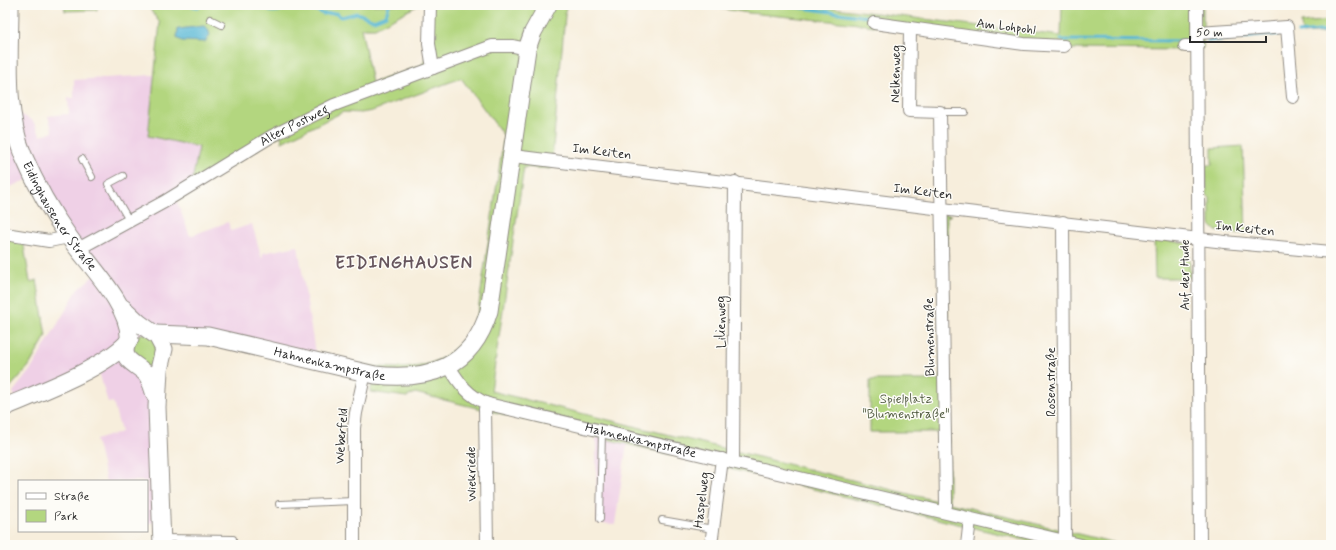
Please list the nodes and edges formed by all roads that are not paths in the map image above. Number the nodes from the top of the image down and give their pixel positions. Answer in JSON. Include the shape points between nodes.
{"nodes":[{"id":1,"x":10,"y":5,"type":"edge"},
{"id":2,"x":430,"y":5,"type":"edge"},
{"id":3,"x":548,"y":5,"type":"edge"},
{"id":4,"x":1197,"y":5,"type":"edge"},
{"id":5,"x":210,"y":19,"type":"dead end"},
{"id":6,"x":874,"y":24,"type":"dead end"},
{"id":7,"x":222,"y":25,"type":"dead end"},
{"id":8,"x":7,"y":28,"type":"edge"},
{"id":9,"x":910,"y":28,"type":"junction"},
{"id":10,"x":1198,"y":33,"type":"junction"},
{"id":11,"x":1064,"y":46,"type":"dead end"},
{"id":12,"x":1186,"y":46,"type":"dead end"},
{"id":13,"x":1198,"y":46,"type":"junction"},
{"id":14,"x":527,"y":49,"type":"junction"},
{"id":15,"x":433,"y":68,"type":"junction"},
{"id":16,"x":1293,"y":98,"type":"dead end"},
{"id":17,"x":940,"y":112,"type":"junction"},
{"id":18,"x":966,"y":112,"type":"dead end"},
{"id":19,"x":9,"y":115,"type":"edge"},
{"id":20,"x":513,"y":156,"type":"junction"},
{"id":21,"x":82,"y":159,"type":"dead end"},
{"id":22,"x":123,"y":176,"type":"dead end"},
{"id":23,"x":92,"y":177,"type":"dead end"},
{"id":24,"x":735,"y":182,"type":"junction"},
{"id":25,"x":942,"y":209,"type":"junction"},
{"id":26,"x":130,"y":222,"type":"junction"},
{"id":27,"x":1063,"y":222,"type":"junction"},
{"id":28,"x":5,"y":234,"type":"edge"},
{"id":29,"x":1198,"y":238,"type":"junction"},
{"id":30,"x":69,"y":242,"type":"junction"},
{"id":31,"x":1331,"y":252,"type":"edge"},
{"id":32,"x":117,"y":302,"type":"junction"},
{"id":33,"x":152,"y":333,"type":"junction"},
{"id":34,"x":215,"y":338,"type":"junction"},
{"id":35,"x":128,"y":342,"type":"junction"},
{"id":36,"x":162,"y":356,"type":"junction"},
{"id":37,"x":135,"y":365,"type":"junction"},
{"id":38,"x":448,"y":365,"type":"junction"},
{"id":39,"x":90,"y":369,"type":"junction"},
{"id":40,"x":365,"y":373,"type":"junction"},
{"id":41,"x":488,"y":404,"type":"junction"},
{"id":42,"x":5,"y":407,"type":"edge"},
{"id":43,"x":157,"y":407,"type":"junction"},
{"id":44,"x":602,"y":431,"type":"junction"},
{"id":45,"x":727,"y":460,"type":"junction"},
{"id":46,"x":354,"y":501,"type":"junction"},
{"id":47,"x":279,"y":504,"type":"dead end"},
{"id":48,"x":944,"y":512,"type":"junction"},
{"id":49,"x":600,"y":519,"type":"dead end"},
{"id":50,"x":970,"y":519,"type":"junction"},
{"id":51,"x":662,"y":520,"type":"dead end"},
{"id":52,"x":713,"y":529,"type":"junction"},
{"id":53,"x":233,"y":539,"type":"dead end"},
{"id":54,"x":1065,"y":541,"type":"junction"},
{"id":55,"x":162,"y":542,"type":"edge"},
{"id":56,"x":354,"y":545,"type":"edge"},
{"id":57,"x":487,"y":545,"type":"edge"},
{"id":58,"x":710,"y":545,"type":"edge"},
{"id":59,"x":967,"y":545,"type":"edge"},
{"id":60,"x":1081,"y":545,"type":"edge"},
{"id":61,"x":1200,"y":545,"type":"edge"}],
"edges":[{"from":1,"to":8,"type":"street","name":"Eidinghausener Straße"},
{"from":2,"to":15,"type":"street","via":[[429,44]]},
{"from":3,"to":14,"type":"street"},
{"from":4,"to":10,"type":"street","name":"Auf der Hude"},
{"from":5,"to":7,"type":"lane"},
{"from":6,"to":9,"type":"street","name":"Am Lohpohl"},
{"from":8,"to":19,"type":"street","name":"Eidinghausener Straße"},
{"from":9,"to":11,"type":"street","name":"Am Lohpohl","via":[[1024,44]]},
{"from":9,"to":17,"type":"street","name":"Nelkenweg","via":[[909,112]]},
{"from":10,"to":13,"type":"street","name":"Auf der Hude"},
{"from":10,"to":16,"type":"street","via":[[1287,27]]},
{"from":12,"to":13,"type":"street"},
{"from":13,"to":29,"type":"street","name":"Auf der Hude"},
{"from":14,"to":15,"type":"street","name":"Alter Postweg","via":[[492,46]]},
{"from":14,"to":20,"type":"street"},
{"from":15,"to":26,"type":"street","name":"Alter Postweg","via":[[334,105],[279,132]]},
{"from":17,"to":18,"type":"lane"},
{"from":17,"to":25,"type":"street"},
{"from":19,"to":30,"type":"street","name":"Eidinghausener Straße","via":[[24,156]]},
{"from":20,"to":24,"type":"street","name":"Im Keiten"},
{"from":20,"to":38,"type":"street","via":[[494,285],[485,326],[462,356]]},
{"from":21,"to":23,"type":"lane"},
{"from":22,"to":26,"type":"lane","via":[[108,184]]},
{"from":24,"to":25,"type":"street","name":"Im Keiten"},
{"from":24,"to":45,"type":"street","name":"Lilienweg","via":[[735,454]]},
{"from":25,"to":27,"type":"street","name":"Im Keiten"},
{"from":25,"to":48,"type":"street","name":"Blumenstraße"},
{"from":26,"to":30,"type":"street","name":"Alter Postweg"},
{"from":27,"to":29,"type":"street","name":"Im Keiten"},
{"from":27,"to":54,"type":"street","name":"Rosenstraße"},
{"from":28,"to":30,"type":"street"},
{"from":29,"to":31,"type":"street","name":"Im Keiten"},
{"from":29,"to":61,"type":"street","name":"Auf der Hude"},
{"from":30,"to":32,"type":"street","name":"Eidinghausener Straße"},
{"from":32,"to":33,"type":"street","name":"Eidinghausener Straße"},
{"from":32,"to":35,"type":"street","name":"Eidinghausener Straße","via":[[127,326]]},
{"from":33,"to":34,"type":"street","name":"Hahnenkampstraße"},
{"from":33,"to":35,"type":"street","via":[[138,332]]},
{"from":33,"to":36,"type":"street","name":"Eidinghausener Straße","via":[[162,342]]},
{"from":34,"to":36,"type":"street","name":"Hahnenkampstraße","via":[[170,347]]},
{"from":34,"to":40,"type":"street","name":"Hahnenkampstraße"},
{"from":35,"to":37,"type":"street","name":"Eidinghausener Straße","via":[[126,354]]},
{"from":35,"to":39,"type":"street"},
{"from":36,"to":37,"type":"street","via":[[155,366]]},
{"from":36,"to":43,"type":"street","name":"Eidinghausener Straße"},
{"from":37,"to":39,"type":"street","via":[[114,362]]},
{"from":37,"to":43,"type":"street","name":"Eidinghausener Straße","via":[[147,375]]},
{"from":38,"to":40,"type":"street","name":"Hahnenkampstraße","via":[[428,375],[412,377]]},
{"from":38,"to":41,"type":"street","name":"Hahnenkampstraße","via":[[462,388],[477,400]]},
{"from":39,"to":42,"type":"street"},
{"from":40,"to":46,"type":"street","name":"Weberfeld","via":[[354,428]]},
{"from":41,"to":44,"type":"street","name":"Hahnenkampstraße"},
{"from":41,"to":57,"type":"street","name":"Wiekriede","via":[[485,409]]},
{"from":43,"to":55,"type":"street","name":"Eidinghausener Straße"},
{"from":44,"to":45,"type":"street","name":"Hahnenkampstraße"},
{"from":44,"to":49,"type":"lane"},
{"from":45,"to":48,"type":"street","name":"Hahnenkampstraße"},
{"from":45,"to":52,"type":"street","name":"Haspelweg"},
{"from":46,"to":47,"type":"lane"},
{"from":46,"to":56,"type":"street","name":"Weberfeld"},
{"from":48,"to":50,"type":"street","name":"Hahnenkampstraße"},
{"from":50,"to":54,"type":"street","name":"Hahnenkampstraße"},
{"from":50,"to":59,"type":"street"},
{"from":51,"to":52,"type":"lane"},
{"from":52,"to":58,"type":"street","name":"Haspelweg"},
{"from":53,"to":55,"type":"lane"},
{"from":54,"to":60,"type":"street","name":"Hahnenkampstraße"}]}
